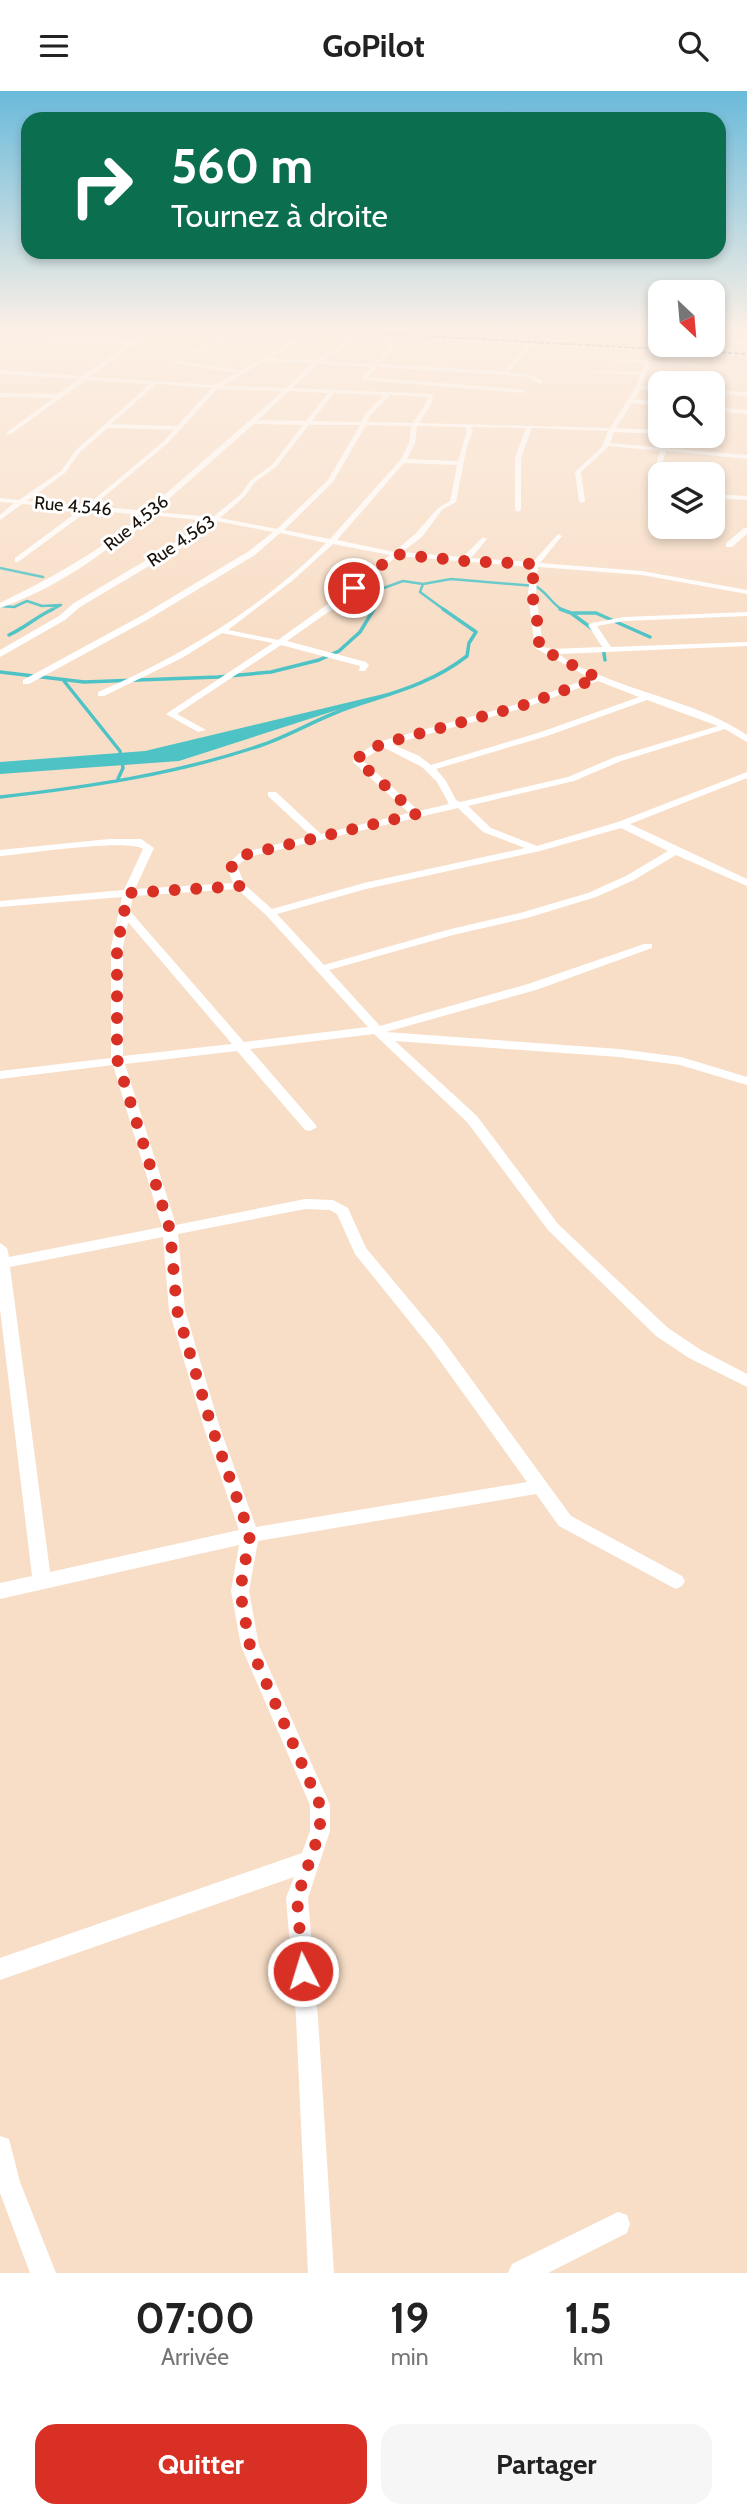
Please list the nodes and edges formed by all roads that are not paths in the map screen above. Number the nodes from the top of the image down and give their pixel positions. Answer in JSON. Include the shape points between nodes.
{"nodes":[{"id":1,"x":12,"y":431,"type":"edge"},
{"id":2,"x":102,"y":431,"type":"edge"},
{"id":3,"x":176,"y":431,"type":"edge"},
{"id":4,"x":243,"y":431,"type":"edge"},
{"id":5,"x":302,"y":431,"type":"edge"},
{"id":6,"x":360,"y":431,"type":"edge"},
{"id":7,"x":413,"y":431,"type":"edge"},
{"id":8,"x":470,"y":431,"type":"edge"},
{"id":9,"x":528,"y":431,"type":"edge"},
{"id":10,"x":610,"y":431,"type":"edge"},
{"id":11,"x":0,"y":432,"type":"edge"},
{"id":12,"x":9,"y":433,"type":"junction"},
{"id":13,"x":0,"y":439,"type":"edge"},
{"id":14,"x":606,"y":444,"type":"junction"},
{"id":15,"x":664,"y":449,"type":"junction"},
{"id":16,"x":747,"y":457,"type":"edge"},
{"id":17,"x":402,"y":461,"type":"junction"},
{"id":18,"x":660,"y":462,"type":"edge"},
{"id":19,"x":460,"y":463,"type":"junction"},
{"id":20,"x":725,"y":497,"type":"edge"},
{"id":21,"x":747,"y":498,"type":"edge"},
{"id":22,"x":0,"y":500,"type":"edge"},
{"id":23,"x":582,"y":501,"type":"dead end"},
{"id":24,"x":20,"y":502,"type":"junction"},
{"id":25,"x":87,"y":508,"type":"junction"},
{"id":26,"x":518,"y":510,"type":"dead end"},
{"id":27,"x":151,"y":513,"type":"junction"},
{"id":28,"x":0,"y":518,"type":"edge"},
{"id":29,"x":215,"y":519,"type":"junction"},
{"id":30,"x":747,"y":530,"type":"edge"},
{"id":31,"x":279,"y":531,"type":"junction"},
{"id":32,"x":558,"y":536,"type":"dead end"},
{"id":33,"x":483,"y":539,"type":"dead end"},
{"id":34,"x":332,"y":541,"type":"junction"},
{"id":35,"x":729,"y":545,"type":"dead end"},
{"id":36,"x":395,"y":554,"type":"junction"},
{"id":37,"x":18,"y":560,"type":"dead end"},
{"id":38,"x":464,"y":561,"type":"junction"},
{"id":39,"x":536,"y":564,"type":"junction"},
{"id":40,"x":747,"y":592,"type":"edge"},
{"id":41,"x":0,"y":606,"type":"edge"},
{"id":42,"x":747,"y":614,"type":"edge"},
{"id":43,"x":222,"y":631,"type":"junction"},
{"id":44,"x":277,"y":643,"type":"junction"},
{"id":45,"x":747,"y":644,"type":"edge"},
{"id":46,"x":609,"y":651,"type":"junction"},
{"id":47,"x":551,"y":652,"type":"junction"},
{"id":48,"x":0,"y":653,"type":"edge"},
{"id":49,"x":362,"y":669,"type":"dead end"},
{"id":50,"x":598,"y":678,"type":"junction"},
{"id":51,"x":26,"y":682,"type":"dead end"},
{"id":52,"x":101,"y":694,"type":"dead end"},
{"id":53,"x":647,"y":697,"type":"junction"},
{"id":54,"x":726,"y":726,"type":"junction"},
{"id":55,"x":201,"y":730,"type":"dead end"},
{"id":56,"x":747,"y":739,"type":"edge"},
{"id":57,"x":381,"y":744,"type":"junction"},
{"id":58,"x":431,"y":768,"type":"junction"},
{"id":59,"x":747,"y":775,"type":"edge"},
{"id":60,"x":272,"y":794,"type":"dead end"},
{"id":61,"x":462,"y":806,"type":"junction"},
{"id":62,"x":416,"y":814,"type":"junction"},
{"id":63,"x":622,"y":824,"type":"junction"},
{"id":64,"x":318,"y":837,"type":"junction"},
{"id":65,"x":536,"y":849,"type":"junction"},
{"id":66,"x":675,"y":851,"type":"junction"},
{"id":67,"x":0,"y":853,"type":"edge"},
{"id":68,"x":747,"y":883,"type":"edge"},
{"id":69,"x":240,"y":886,"type":"junction"},
{"id":70,"x":128,"y":893,"type":"junction"},
{"id":71,"x":0,"y":904,"type":"edge"},
{"id":72,"x":126,"y":913,"type":"junction"},
{"id":73,"x":270,"y":913,"type":"junction"},
{"id":74,"x":648,"y":946,"type":"dead end"},
{"id":75,"x":321,"y":969,"type":"junction"},
{"id":76,"x":380,"y":1033,"type":"junction"},
{"id":77,"x":239,"y":1044,"type":"junction"},
{"id":78,"x":117,"y":1059,"type":"junction"},
{"id":79,"x":0,"y":1075,"type":"edge"},
{"id":80,"x":747,"y":1081,"type":"edge"},
{"id":81,"x":310,"y":1127,"type":"dead end"},
{"id":82,"x":170,"y":1230,"type":"junction"},
{"id":83,"x":0,"y":1259,"type":"edge"},
{"id":84,"x":747,"y":1381,"type":"edge"},
{"id":85,"x":537,"y":1487,"type":"junction"},
{"id":86,"x":250,"y":1535,"type":"junction"},
{"id":87,"x":42,"y":1581,"type":"junction"},
{"id":88,"x":676,"y":1581,"type":"dead end"},
{"id":89,"x":0,"y":1591,"type":"edge"},
{"id":90,"x":308,"y":1861,"type":"junction"},
{"id":91,"x":0,"y":1969,"type":"edge"},
{"id":92,"x":0,"y":2148,"type":"edge"},
{"id":93,"x":4,"y":2185,"type":"edge"},
{"id":94,"x":618,"y":2224,"type":"dead end"},
{"id":95,"x":43,"y":2273,"type":"edge"},
{"id":96,"x":321,"y":2273,"type":"edge"},
{"id":97,"x":521,"y":2273,"type":"edge"}],
"edges":[{"from":1,"to":12,"type":"street"},
{"from":2,"to":24,"type":"street","via":[[78,450],[64,472]]},
{"from":3,"to":25,"type":"street"},
{"from":4,"to":27,"type":"street","name":"Rue 4.536"},
{"from":5,"to":29,"type":"street","name":"Rue 4.563","via":[[274,466]]},
{"from":6,"to":31,"type":"street","via":[[331,481]]},
{"from":7,"to":17,"type":"street"},
{"from":8,"to":19,"type":"street"},
{"from":9,"to":26,"type":"street","via":[[518,458]]},
{"from":10,"to":14,"type":"street"},
{"from":11,"to":12,"type":"street"},
{"from":12,"to":13,"type":"street"},
{"from":14,"to":15,"type":"street"},
{"from":14,"to":23,"type":"street","via":[[578,472]]},
{"from":15,"to":16,"type":"street"},
{"from":15,"to":18,"type":"street"},
{"from":17,"to":19,"type":"street"},
{"from":17,"to":34,"type":"street"},
{"from":19,"to":36,"type":"street","via":[[453,502]]},
{"from":20,"to":21,"type":"street"},
{"from":22,"to":24,"type":"street"},
{"from":24,"to":25,"type":"street","name":"Rue 4.546"},
{"from":24,"to":28,"type":"street","name":"Rue 4.546"},
{"from":25,"to":27,"type":"street","name":"Rue 4.546"},
{"from":25,"to":37,"type":"street"},
{"from":27,"to":29,"type":"street","name":"Rue 4.546"},
{"from":27,"to":41,"type":"street","name":"Rue 4.536","via":[[90,559]]},
{"from":29,"to":31,"type":"street","name":"Rue 4.546"},
{"from":29,"to":48,"type":"street","name":"Rue 4.563"},
{"from":30,"to":35,"type":"street"},
{"from":31,"to":34,"type":"street","name":"Rue 4.546"},
{"from":31,"to":51,"type":"street","via":[[252,553],[144,618]]},
{"from":32,"to":39,"type":"street"},
{"from":33,"to":38,"type":"street"},
{"from":34,"to":36,"type":"street","name":"Rue 4.546"},
{"from":34,"to":43,"type":"street","via":[[294,578]]},
{"from":36,"to":38,"type":"street","name":"Rue 4.546"},
{"from":36,"to":44,"type":"street"},
{"from":38,"to":39,"type":"street","name":"Rue 4.546"},
{"from":39,"to":40,"type":"street","name":"Rue 4.546","via":[[642,573]]},
{"from":39,"to":47,"type":"street","via":[[531,588],[539,648]]},
{"from":42,"to":46,"type":"street","via":[[624,618],[592,625]]},
{"from":43,"to":44,"type":"street"},
{"from":43,"to":52,"type":"street"},
{"from":44,"to":49,"type":"street","via":[[363,664]]},
{"from":44,"to":55,"type":"street","via":[[171,714]]},
{"from":45,"to":46,"type":"street"},
{"from":46,"to":47,"type":"street"},
{"from":47,"to":50,"type":"street","via":[[556,659]]},
{"from":50,"to":53,"type":"street"},
{"from":50,"to":57,"type":"street","via":[[521,706]]},
{"from":53,"to":54,"type":"street"},
{"from":53,"to":58,"type":"street"},
{"from":54,"to":56,"type":"street"},
{"from":54,"to":61,"type":"street","via":[[618,759],[571,779]]},
{"from":57,"to":58,"type":"street"},
{"from":57,"to":62,"type":"street","via":[[356,759]]},
{"from":58,"to":61,"type":"street","via":[[448,787],[453,802]]},
{"from":59,"to":63,"type":"street"},
{"from":60,"to":64,"type":"street"},
{"from":61,"to":62,"type":"street"},
{"from":61,"to":65,"type":"street","via":[[487,831]]},
{"from":62,"to":64,"type":"street"},
{"from":63,"to":65,"type":"street"},
{"from":63,"to":66,"type":"street"},
{"from":64,"to":69,"type":"street","via":[[235,860],[231,865]]},
{"from":65,"to":73,"type":"street","via":[[364,886]]},
{"from":66,"to":68,"type":"street"},
{"from":66,"to":75,"type":"street","via":[[630,879],[592,895]]},
{"from":67,"to":70,"type":"street","via":[[141,842],[149,848]]},
{"from":69,"to":70,"type":"street"},
{"from":69,"to":73,"type":"street"},
{"from":70,"to":71,"type":"street"},
{"from":70,"to":72,"type":"street"},
{"from":72,"to":77,"type":"street"},
{"from":72,"to":78,"type":"street","via":[[117,947]]},
{"from":73,"to":75,"type":"street"},
{"from":74,"to":76,"type":"street"},
{"from":75,"to":76,"type":"street"},
{"from":76,"to":77,"type":"street"},
{"from":76,"to":80,"type":"street","via":[[681,1061]]},
{"from":76,"to":84,"type":"street","via":[[472,1119],[553,1227],[662,1332]]},
{"from":77,"to":78,"type":"street"},
{"from":77,"to":81,"type":"street"},
{"from":78,"to":79,"type":"street"},
{"from":78,"to":82,"type":"street"},
{"from":82,"to":83,"type":"street"},
{"from":82,"to":85,"type":"street","via":[[305,1204],[333,1205],[343,1211],[360,1250],[436,1343]]},
{"from":82,"to":86,"type":"street","via":[[177,1310]]},
{"from":83,"to":87,"type":"street"},
{"from":85,"to":86,"type":"street"},
{"from":85,"to":88,"type":"street","via":[[565,1521]]},
{"from":86,"to":87,"type":"street"},
{"from":86,"to":90,"type":"street","via":[[240,1591],[250,1646],[320,1805],[320,1831]]},
{"from":87,"to":89,"type":"street"},
{"from":90,"to":91,"type":"street"},
{"from":90,"to":96,"type":"street","via":[[297,1898]]},
{"from":92,"to":93,"type":"street"},
{"from":93,"to":95,"type":"street"},
{"from":94,"to":97,"type":"street"}]}
